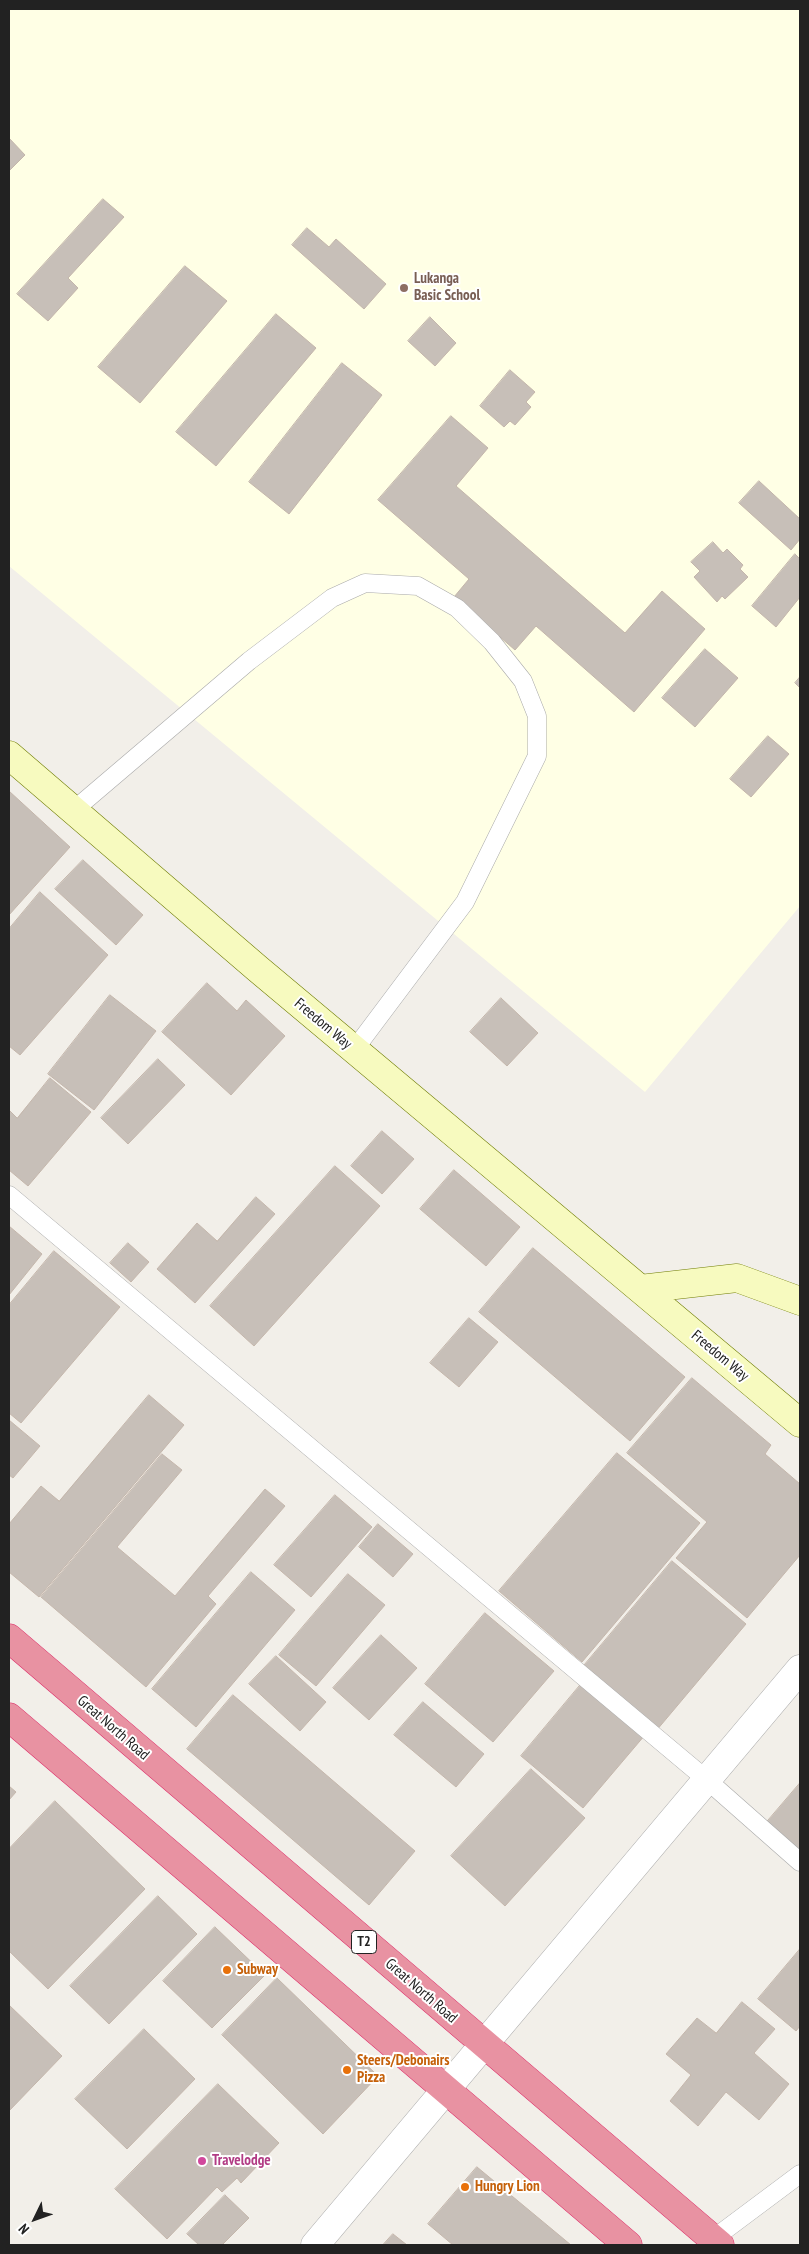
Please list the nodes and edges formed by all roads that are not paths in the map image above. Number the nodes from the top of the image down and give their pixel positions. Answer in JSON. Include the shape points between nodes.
{"nodes":[{"id":1,"x":9,"y":755,"type":"edge"},
{"id":2,"x":74,"y":810,"type":"junction"},
{"id":3,"x":354,"y":1050,"type":"junction"},
{"id":4,"x":9,"y":1194,"type":"edge"},
{"id":5,"x":640,"y":1289,"type":"junction"},
{"id":6,"x":800,"y":1301,"type":"edge"},
{"id":7,"x":800,"y":1423,"type":"edge"},
{"id":8,"x":9,"y":1638,"type":"edge"},
{"id":9,"x":800,"y":1669,"type":"edge"},
{"id":10,"x":9,"y":1717,"type":"edge"},
{"id":11,"x":707,"y":1780,"type":"junction"},
{"id":12,"x":800,"y":1862,"type":"edge"},
{"id":13,"x":484,"y":2045,"type":"junction"},
{"id":14,"x":445,"y":2090,"type":"junction"},
{"id":15,"x":800,"y":2174,"type":"edge"},
{"id":16,"x":717,"y":2242,"type":"edge"},
{"id":17,"x":315,"y":2245,"type":"edge"},
{"id":18,"x":628,"y":2245,"type":"edge"}],
"edges":[{"from":1,"to":2,"type":"main road","name":"Freedom Way"},
{"from":2,"to":3,"type":"main road","name":"Freedom Way"},
{"from":2,"to":3,"type":"lane","via":[[249,661],[332,598],[365,584],[418,586],[456,608],[492,642],[522,682],[537,716],[537,756],[465,902]]},
{"from":3,"to":5,"type":"main road","name":"Freedom Way"},
{"from":4,"to":11,"type":"lane"},
{"from":5,"to":6,"type":"main road","via":[[737,1278]]},
{"from":5,"to":7,"type":"main road","name":"Freedom Way"},
{"from":8,"to":13,"type":"highway","name":"Great North Road","number":"T2"},
{"from":9,"to":11,"type":"street"},
{"from":10,"to":14,"type":"highway"},
{"from":11,"to":12,"type":"lane"},
{"from":11,"to":13,"type":"street"},
{"from":13,"to":14,"type":"street"},
{"from":13,"to":16,"type":"highway","name":"Great North Road","number":"T2"},
{"from":14,"to":17,"type":"street"},
{"from":14,"to":18,"type":"highway"},
{"from":15,"to":16,"type":"lane"}]}
